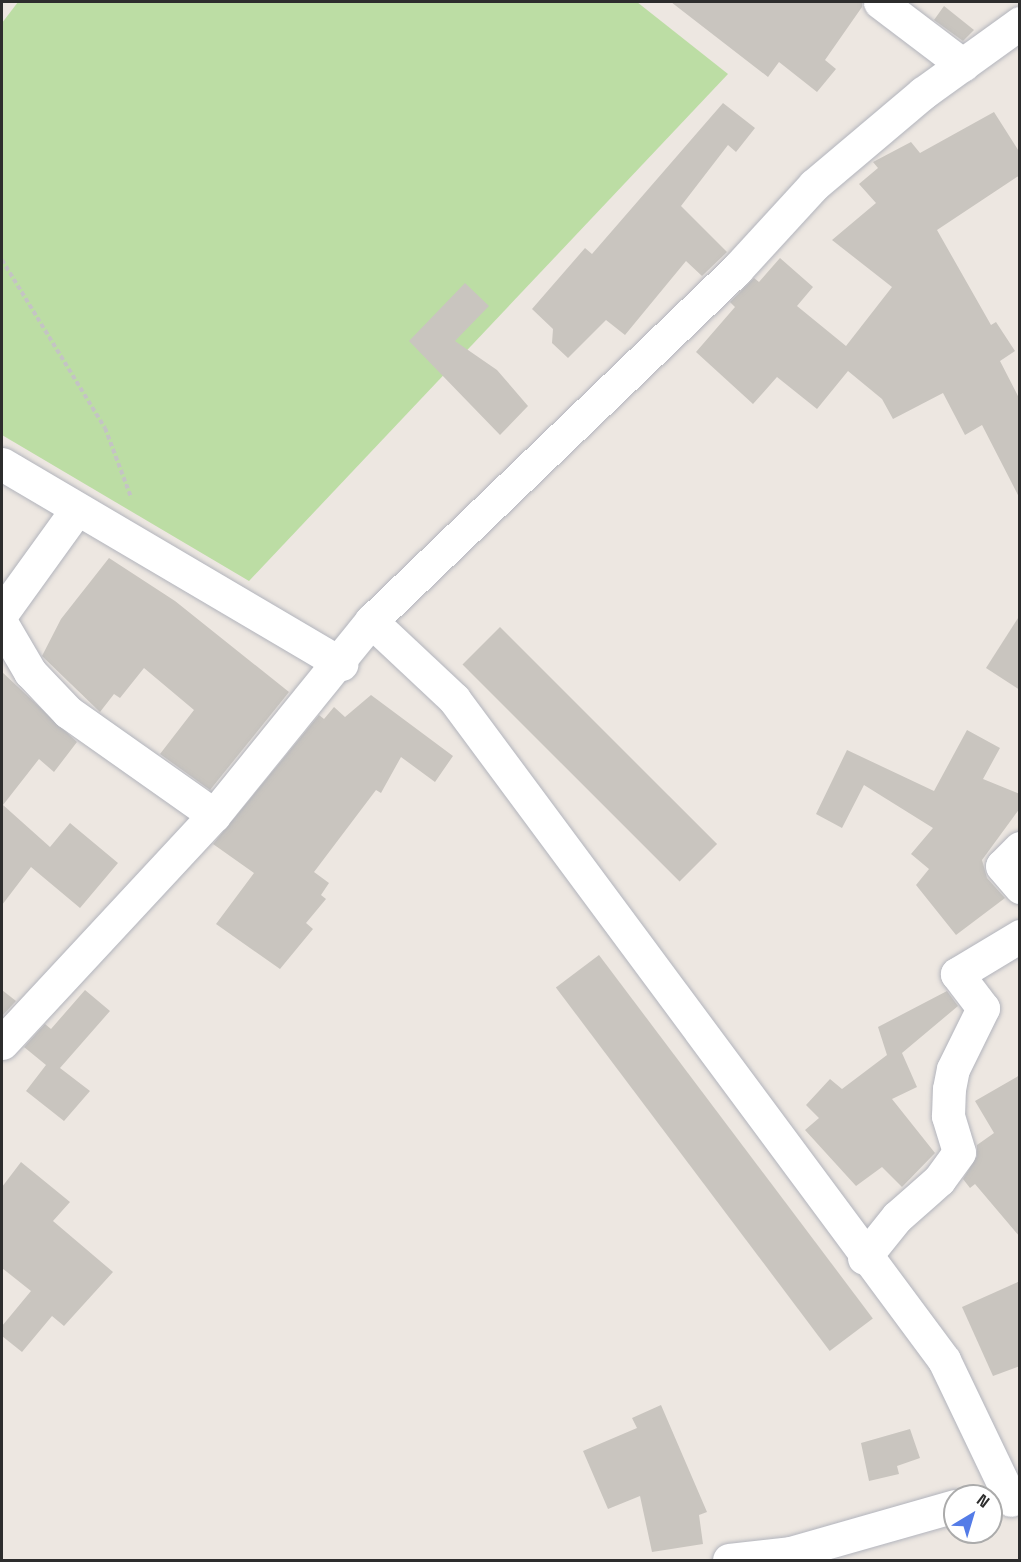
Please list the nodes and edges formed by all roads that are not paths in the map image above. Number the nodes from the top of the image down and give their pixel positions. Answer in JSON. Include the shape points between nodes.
{"nodes":[{"id":1,"x":880,"y":2,"type":"edge"},
{"id":2,"x":1020,"y":23,"type":"edge"},
{"id":3,"x":963,"y":65,"type":"junction"},
{"id":4,"x":2,"y":464,"type":"edge"},
{"id":5,"x":77,"y":509,"type":"junction"},
{"id":6,"x":2,"y":613,"type":"edge"},
{"id":7,"x":371,"y":621,"type":"junction"},
{"id":8,"x":2,"y":624,"type":"edge"},
{"id":9,"x":340,"y":664,"type":"junction"},
{"id":10,"x":214,"y":815,"type":"junction"},
{"id":11,"x":1020,"y":848,"type":"edge"},
{"id":12,"x":1020,"y":887,"type":"edge"},
{"id":13,"x":1020,"y":936,"type":"edge"},
{"id":14,"x":2,"y":1043,"type":"edge"},
{"id":15,"x":864,"y":1258,"type":"junction"},
{"id":16,"x":1007,"y":1500,"type":"edge"},
{"id":17,"x":943,"y":1509,"type":"edge"},
{"id":18,"x":729,"y":1560,"type":"edge"}],
"edges":[{"from":1,"to":3,"type":"street"},
{"from":2,"to":3,"type":"street"},
{"from":3,"to":7,"type":"street","via":[[814,185],[737,269]]},
{"from":4,"to":5,"type":"street"},
{"from":5,"to":6,"type":"street"},
{"from":5,"to":9,"type":"street"},
{"from":7,"to":9,"type":"street"},
{"from":7,"to":15,"type":"street","via":[[462,709],[648,954]]},
{"from":8,"to":10,"type":"street","via":[[30,672],[68,712]]},
{"from":9,"to":10,"type":"street"},
{"from":10,"to":14,"type":"street"},
{"from":11,"to":12,"type":"street","via":[[1002,866]]},
{"from":13,"to":15,"type":"street","via":[[957,974],[982,1008],[953,1069],[948,1116],[959,1152],[939,1180],[897,1217]]},
{"from":15,"to":16,"type":"street","via":[[944,1360]]},
{"from":17,"to":18,"type":"street","via":[[801,1550]]}]}
